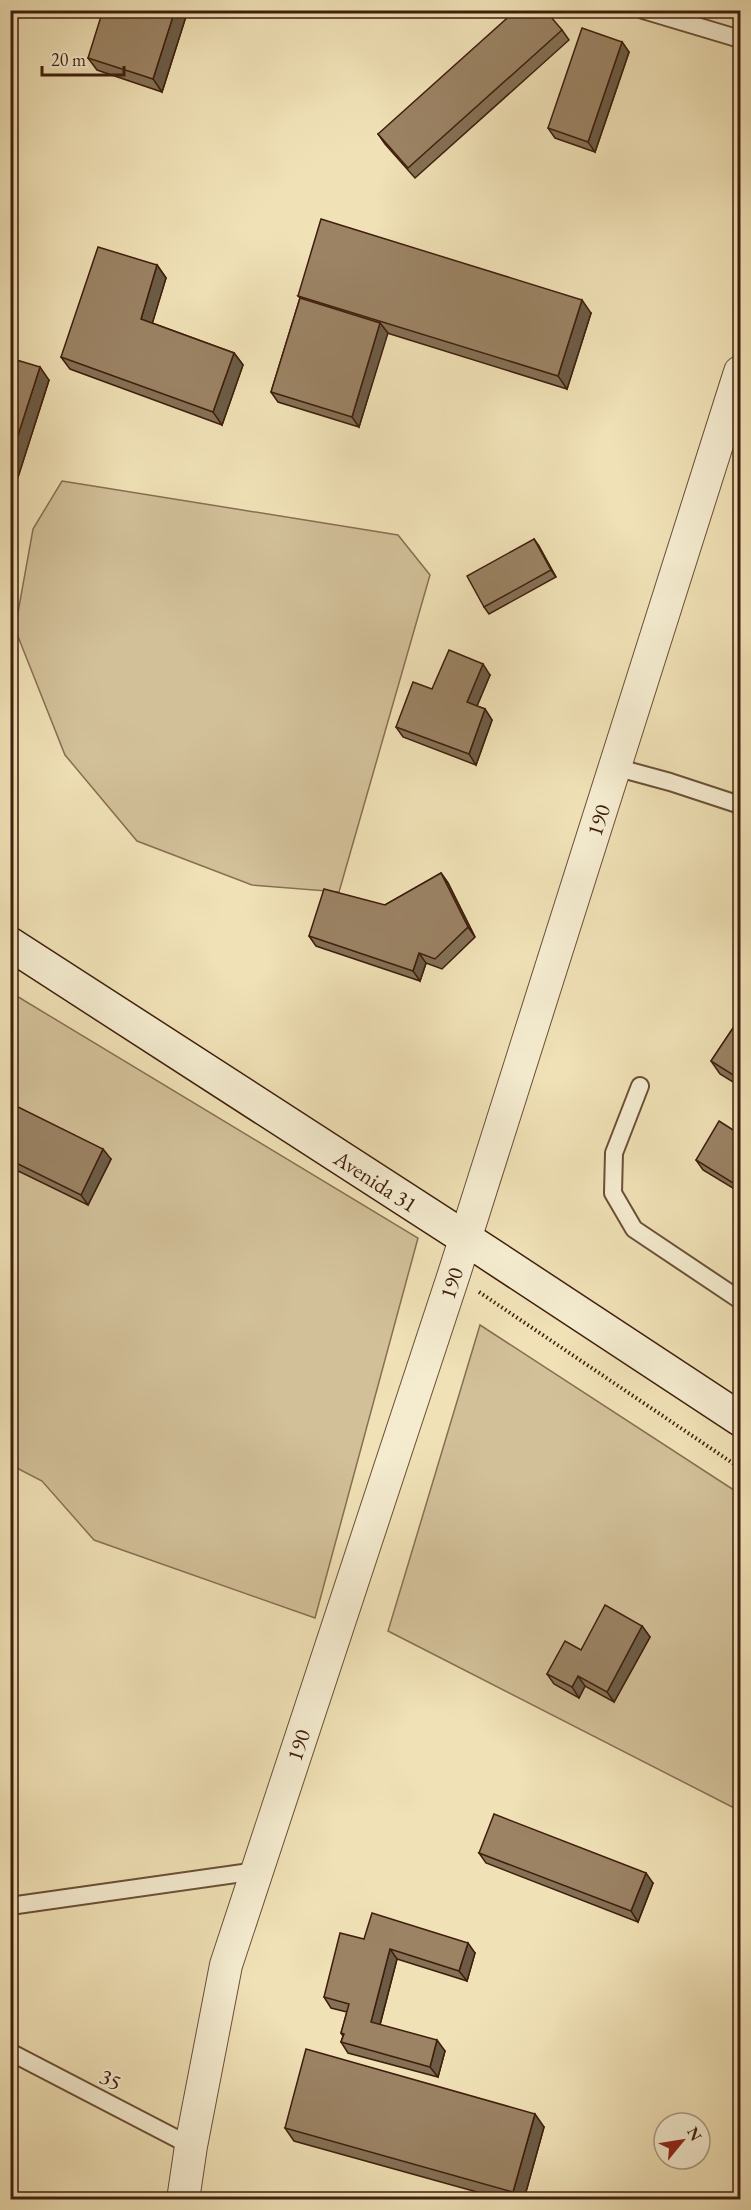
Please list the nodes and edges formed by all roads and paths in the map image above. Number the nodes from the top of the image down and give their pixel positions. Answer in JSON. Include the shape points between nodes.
{"nodes":[{"id":1,"x":643,"y":10,"type":"edge"},
{"id":2,"x":741,"y":39,"type":"edge"},
{"id":3,"x":738,"y":391,"type":"edge"},
{"id":4,"x":615,"y":767,"type":"junction"},
{"id":5,"x":741,"y":805,"type":"edge"},
{"id":6,"x":10,"y":944,"type":"edge"},
{"id":7,"x":640,"y":1086,"type":"dead end"},
{"id":8,"x":465,"y":1238,"type":"junction"},
{"id":9,"x":454,"y":1274,"type":"junction"},
{"id":10,"x":741,"y":1300,"type":"edge"},
{"id":11,"x":741,"y":1419,"type":"edge"},
{"id":12,"x":741,"y":1468,"type":"edge"},
{"id":13,"x":257,"y":1871,"type":"junction"},
{"id":14,"x":10,"y":1906,"type":"edge"},
{"id":15,"x":10,"y":2052,"type":"edge"},
{"id":16,"x":191,"y":2146,"type":"junction"},
{"id":17,"x":183,"y":2199,"type":"edge"}],
"edges":[{"from":1,"to":2,"type":"lane"},
{"from":3,"to":4,"type":"street","name":"190"},
{"from":4,"to":5,"type":"lane"},
{"from":4,"to":8,"type":"street","name":"190"},
{"from":6,"to":8,"type":"main road","name":"Avenida 31"},
{"from":7,"to":10,"type":"lane","via":[[614,1153],[613,1193],[634,1229]]},
{"from":8,"to":9,"type":"street","name":"190"},
{"from":8,"to":11,"type":"main road","name":"Avenida 31"},
{"from":9,"to":12,"type":"path"},
{"from":9,"to":13,"type":"street","name":"190"},
{"from":13,"to":14,"type":"lane"},
{"from":13,"to":16,"type":"street","name":"190","via":[[226,1965]]},
{"from":15,"to":16,"type":"lane","name":"35"},
{"from":16,"to":17,"type":"street","name":"190"}]}
